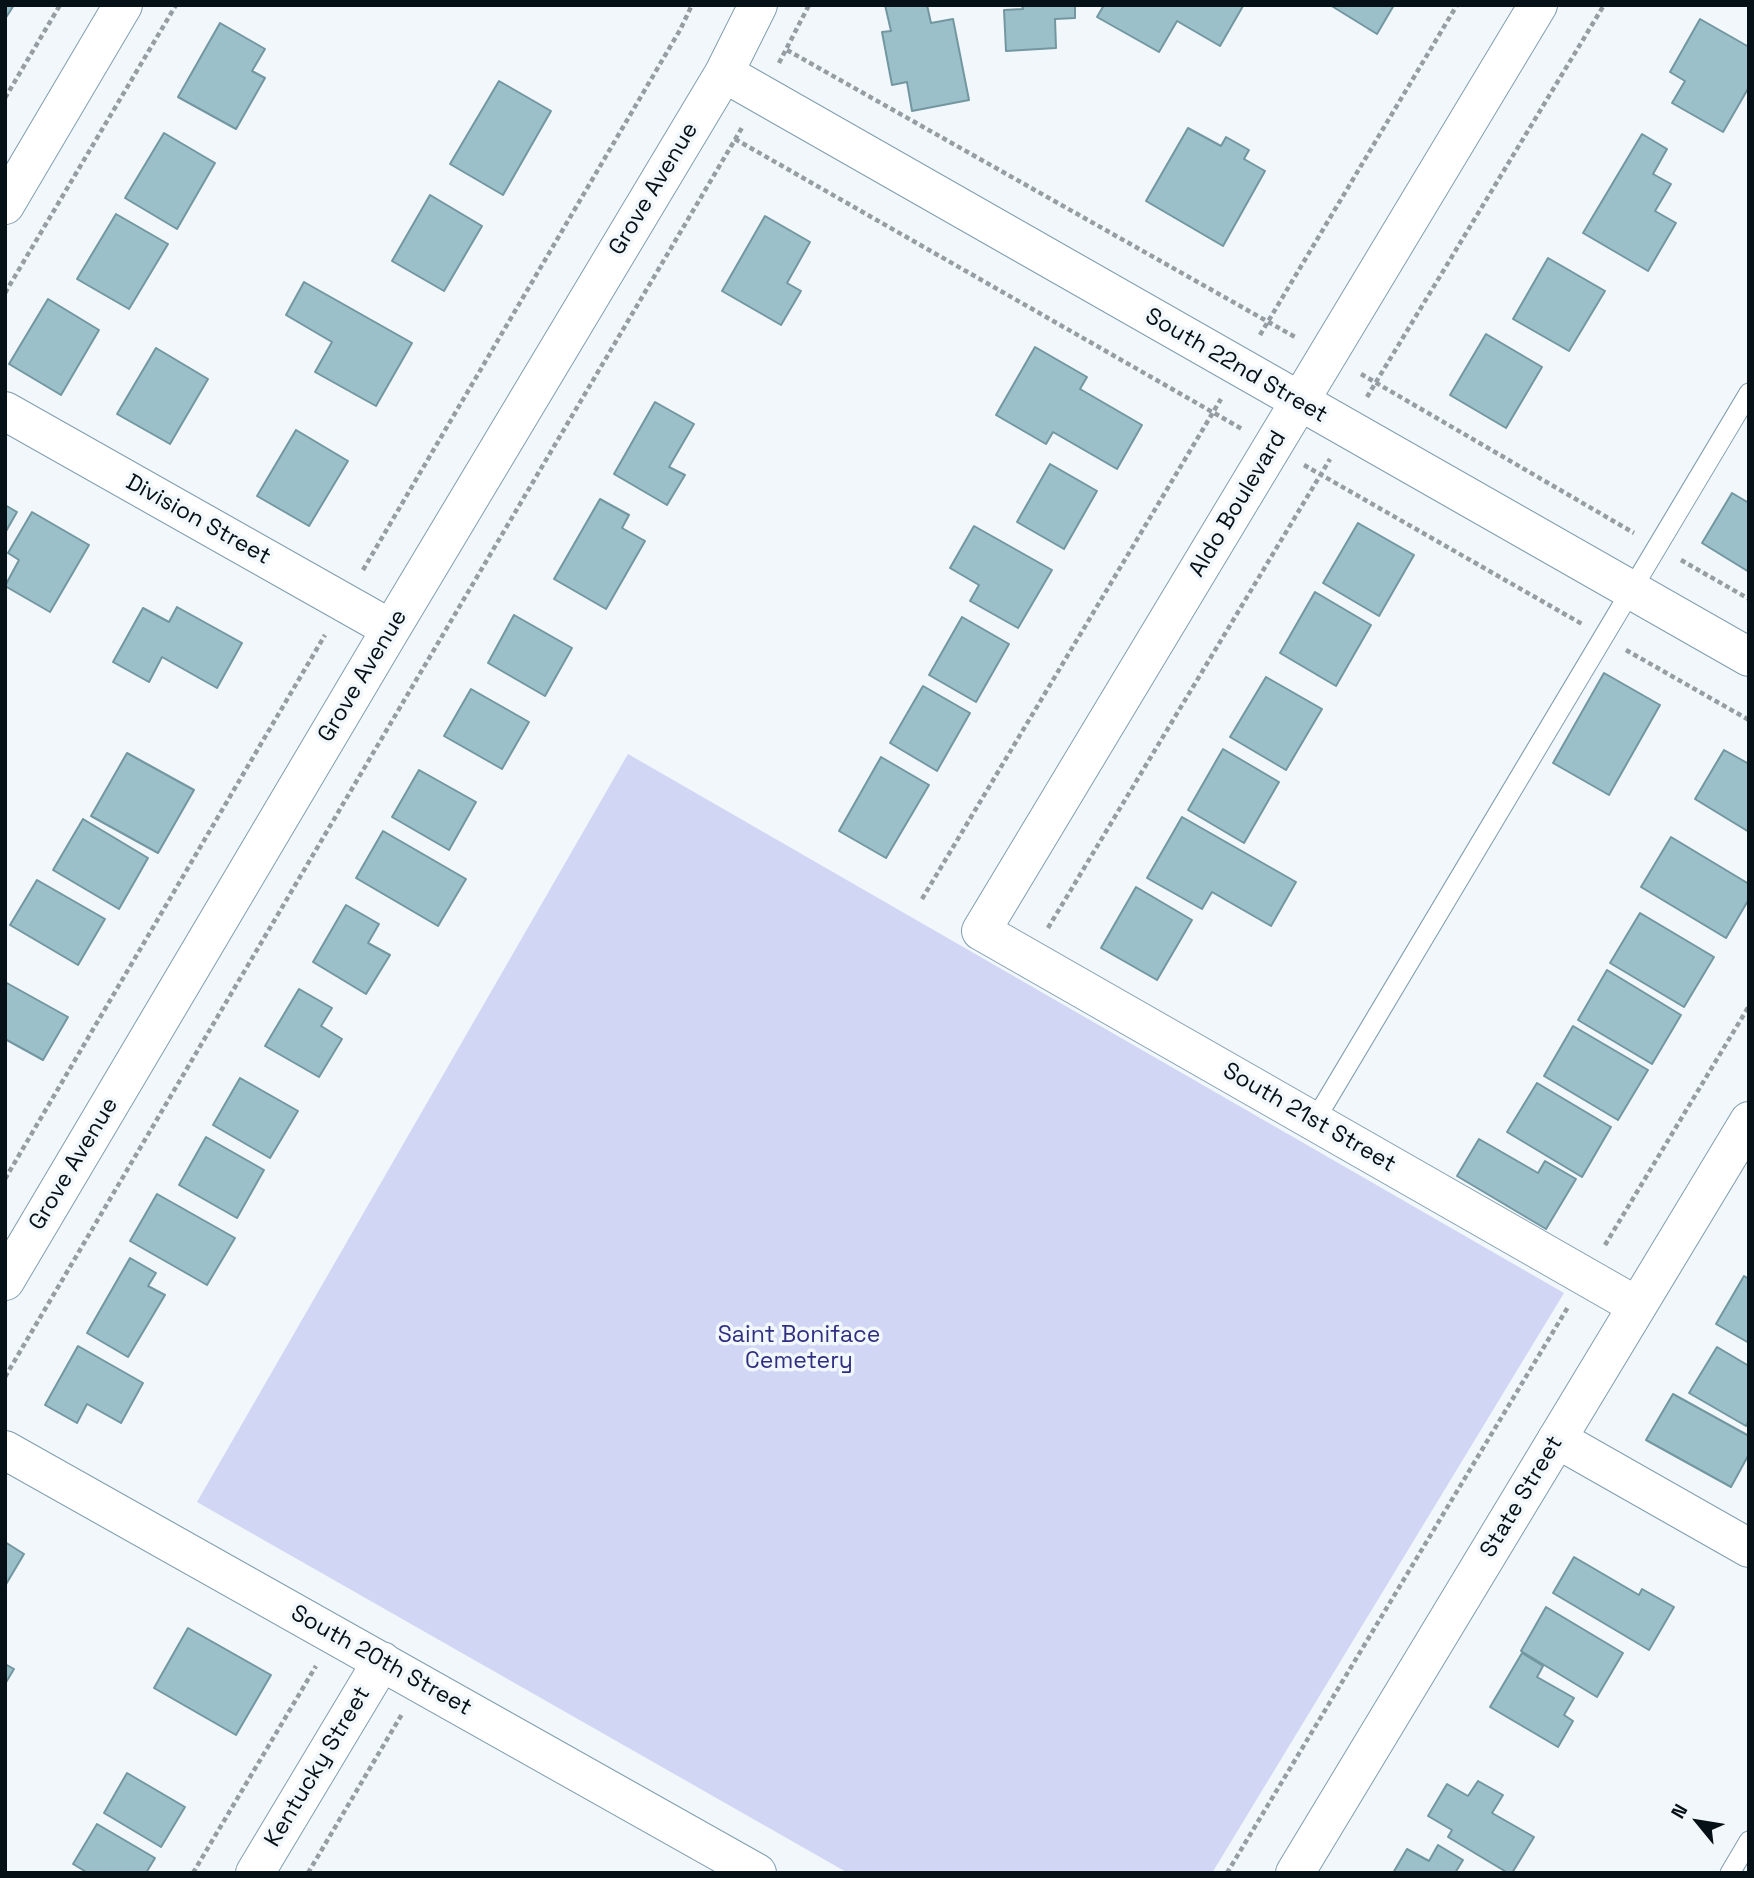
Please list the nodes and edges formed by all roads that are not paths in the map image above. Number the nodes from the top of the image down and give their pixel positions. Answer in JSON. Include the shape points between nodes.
{"nodes":[{"id":1,"x":123,"y":5,"type":"edge"},
{"id":2,"x":758,"y":5,"type":"edge"},
{"id":3,"x":1538,"y":5,"type":"edge"},
{"id":4,"x":724,"y":73,"type":"junction"},
{"id":5,"x":5,"y":205,"type":"edge"},
{"id":6,"x":1749,"y":393,"type":"edge"},
{"id":7,"x":1300,"y":402,"type":"junction"},
{"id":8,"x":5,"y":411,"type":"edge"},
{"id":9,"x":1632,"y":590,"type":"junction"},
{"id":10,"x":391,"y":629,"type":"junction"},
{"id":11,"x":1749,"y":657,"type":"edge"},
{"id":12,"x":981,"y":931,"type":"joint"},
{"id":13,"x":1315,"y":1120,"type":"junction"},
{"id":14,"x":1749,"y":1121,"type":"edge"},
{"id":15,"x":5,"y":1281,"type":"edge"},
{"id":16,"x":1637,"y":1306,"type":"junction"},
{"id":17,"x":1557,"y":1438,"type":"junction"},
{"id":18,"x":5,"y":1450,"type":"edge"},
{"id":19,"x":1749,"y":1548,"type":"edge"},
{"id":20,"x":382,"y":1661,"type":"junction"},
{"id":21,"x":1749,"y":1841,"type":"edge"},
{"id":22,"x":755,"y":1872,"type":"edge"},
{"id":23,"x":255,"y":1873,"type":"edge"},
{"id":24,"x":1295,"y":1873,"type":"edge"},
{"id":25,"x":1730,"y":1873,"type":"edge"}],
"edges":[{"from":1,"to":5,"type":"street"},
{"from":2,"to":4,"type":"street","name":"Grove Avenue"},
{"from":3,"to":7,"type":"street","name":"Aldo Boulevard"},
{"from":4,"to":7,"type":"street","name":"South 22nd Street"},
{"from":4,"to":10,"type":"street","name":"Grove Avenue"},
{"from":6,"to":9,"type":"lane"},
{"from":7,"to":9,"type":"street","name":"South 22nd Street"},
{"from":7,"to":12,"type":"street","name":"Aldo Boulevard"},
{"from":8,"to":10,"type":"street","name":"Division Street"},
{"from":9,"to":11,"type":"street","name":"South 22nd Street"},
{"from":9,"to":13,"type":"lane"},
{"from":10,"to":15,"type":"street","name":"Grove Avenue"},
{"from":12,"to":13,"type":"street","name":"South 21st Street"},
{"from":13,"to":16,"type":"street","name":"South 21st Street"},
{"from":14,"to":16,"type":"street","name":"State Street"},
{"from":16,"to":17,"type":"street","name":"State Street"},
{"from":17,"to":19,"type":"street"},
{"from":17,"to":24,"type":"street","name":"State Street"},
{"from":18,"to":20,"type":"street","name":"South 20th Street"},
{"from":20,"to":22,"type":"street","name":"South 20th Street"},
{"from":20,"to":23,"type":"street","name":"Kentucky Street"},
{"from":21,"to":25,"type":"lane"}]}
